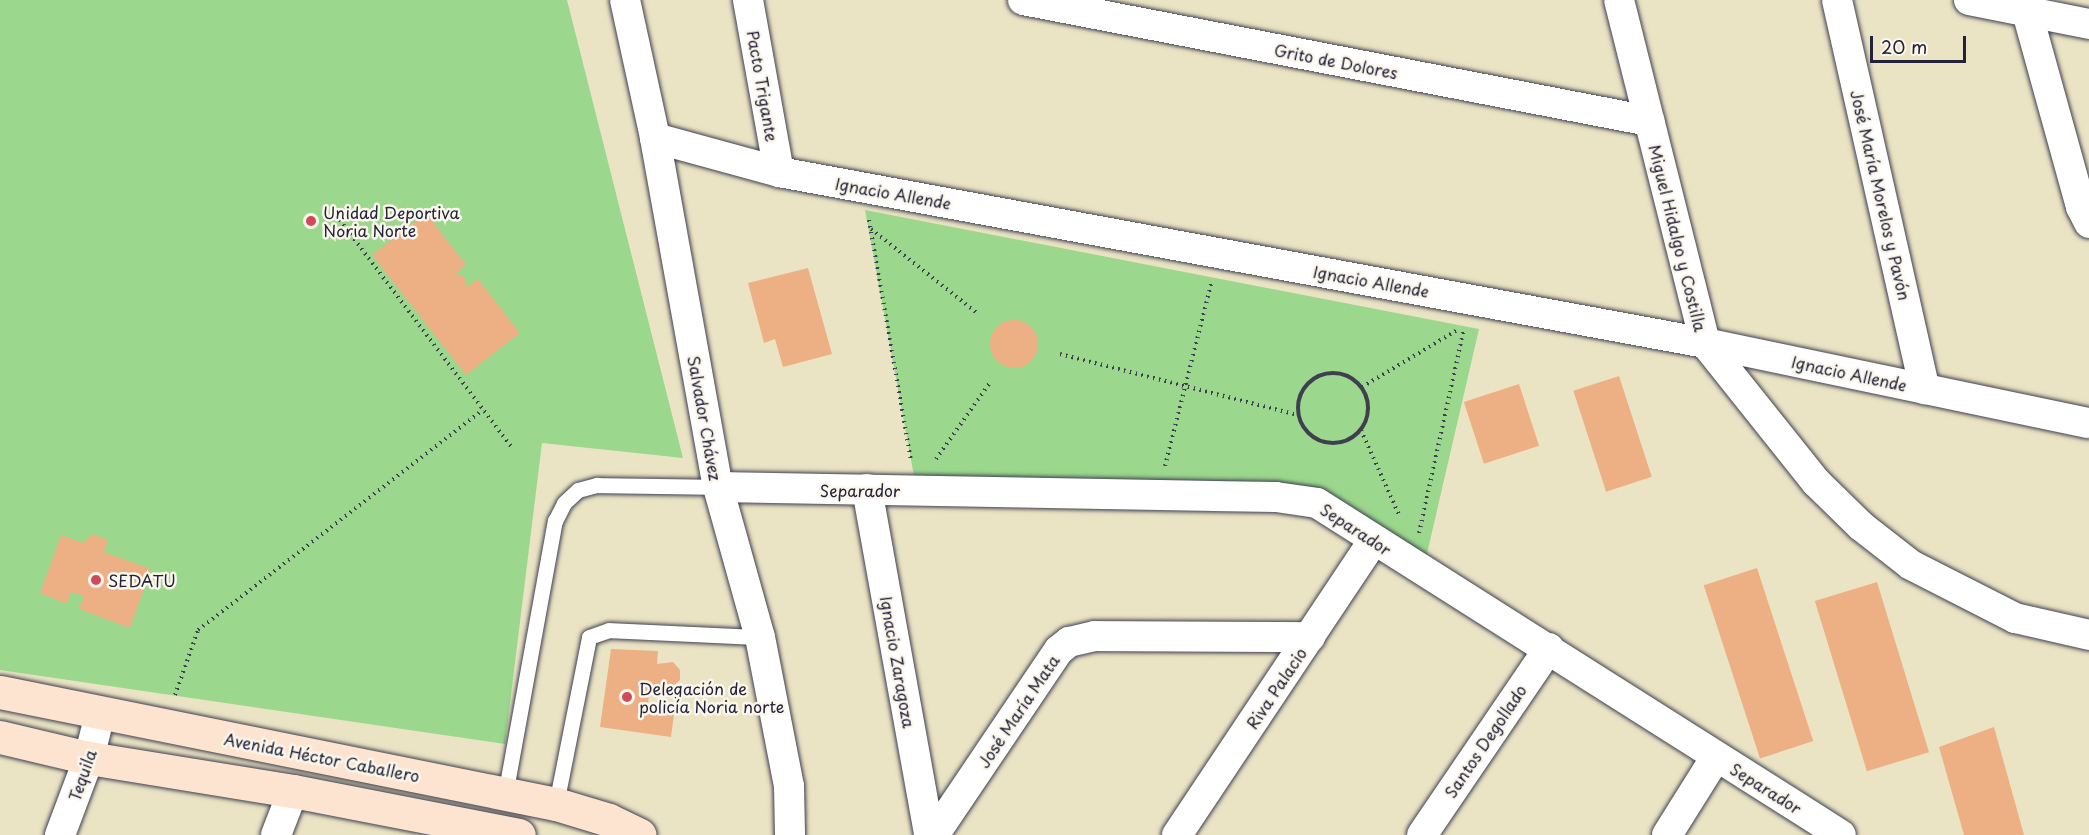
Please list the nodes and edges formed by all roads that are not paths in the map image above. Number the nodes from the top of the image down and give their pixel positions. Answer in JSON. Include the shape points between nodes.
{"nodes":[{"id":1,"x":625,"y":0,"type":"edge"},
{"id":2,"x":748,"y":0,"type":"edge"},
{"id":3,"x":1023,"y":0,"type":"edge"},
{"id":4,"x":1619,"y":0,"type":"edge"},
{"id":5,"x":1837,"y":0,"type":"edge"},
{"id":6,"x":1969,"y":0,"type":"edge"},
{"id":7,"x":2027,"y":12,"type":"junction"},
{"id":8,"x":2089,"y":24,"type":"edge"},
{"id":9,"x":1648,"y":121,"type":"junction"},
{"id":10,"x":654,"y":138,"type":"junction"},
{"id":11,"x":779,"y":172,"type":"junction"},
{"id":12,"x":2089,"y":223,"type":"edge"},
{"id":13,"x":1705,"y":343,"type":"junction"},
{"id":14,"x":1925,"y":389,"type":"junction"},
{"id":15,"x":2089,"y":423,"type":"edge"},
{"id":16,"x":718,"y":487,"type":"junction"},
{"id":17,"x":867,"y":489,"type":"junction"},
{"id":18,"x":1373,"y":541,"type":"junction"},
{"id":19,"x":2089,"y":635,"type":"edge"},
{"id":20,"x":760,"y":637,"type":"junction"},
{"id":21,"x":1310,"y":637,"type":"junction"},
{"id":22,"x":1549,"y":648,"type":"junction"},
{"id":23,"x":0,"y":692,"type":"edge"},
{"id":24,"x":100,"y":714,"type":"junction"},
{"id":25,"x":0,"y":737,"type":"edge"},
{"id":26,"x":1716,"y":757,"type":"junction"},
{"id":27,"x":89,"y":758,"type":"junction"},
{"id":28,"x":293,"y":791,"type":"junction"},
{"id":29,"x":505,"y":795,"type":"junction"},
{"id":30,"x":556,"y":804,"type":"junction"},
{"id":31,"x":505,"y":833,"type":"edge"},
{"id":32,"x":60,"y":835,"type":"edge"},
{"id":33,"x":276,"y":835,"type":"edge"},
{"id":34,"x":640,"y":835,"type":"edge"},
{"id":35,"x":790,"y":835,"type":"edge"},
{"id":36,"x":929,"y":835,"type":"edge"},
{"id":37,"x":934,"y":835,"type":"edge"},
{"id":38,"x":1177,"y":835,"type":"edge"},
{"id":39,"x":1422,"y":835,"type":"edge"},
{"id":40,"x":1667,"y":835,"type":"edge"},
{"id":41,"x":1841,"y":835,"type":"edge"}],
"edges":[{"from":1,"to":10,"type":"street","name":"Salvador Chávez"},
{"from":2,"to":11,"type":"street","name":"Pacto Trigante"},
{"from":3,"to":9,"type":"street","name":"Grito de Dolores"},
{"from":4,"to":9,"type":"street","name":"Miguel Hidalgo y Costilla"},
{"from":5,"to":14,"type":"street","name":"José María Morelos y Pavón"},
{"from":6,"to":7,"type":"street"},
{"from":7,"to":8,"type":"street"},
{"from":7,"to":12,"type":"street","via":[[2081,207]]},
{"from":9,"to":13,"type":"street","name":"Miguel Hidalgo y Costilla"},
{"from":10,"to":11,"type":"street","name":"Ignacio Allende"},
{"from":10,"to":16,"type":"street","name":"Salvador Chávez"},
{"from":11,"to":13,"type":"street","name":"Ignacio Allende"},
{"from":13,"to":14,"type":"street","name":"Ignacio Allende"},
{"from":13,"to":19,"type":"street","name":"Miguel Hidalgo y Costilla","via":[[1816,482],[1911,565],[2015,618]]},
{"from":14,"to":15,"type":"street","name":"Ignacio Allende"},
{"from":16,"to":17,"type":"street","name":"Separador"},
{"from":16,"to":20,"type":"street","name":"Salvador Chávez"},
{"from":16,"to":29,"type":"lane","via":[[597,485],[578,490],[564,503],[555,521]]},
{"from":17,"to":18,"type":"street","name":"Separador","via":[[1297,498],[1343,517]]},
{"from":17,"to":36,"type":"street","name":"Ignacio Zaragoza"},
{"from":18,"to":21,"type":"street","name":"Riva Palacio"},
{"from":18,"to":22,"type":"street","name":"Separador"},
{"from":20,"to":30,"type":"lane","via":[[609,630],[589,637]]},
{"from":20,"to":35,"type":"street","name":"Salvador Chávez","via":[[789,786]]},
{"from":21,"to":37,"type":"street","name":"José María Mata","via":[[1095,636],[1069,642],[1059,650]]},
{"from":21,"to":38,"type":"street","name":"Riva Palacio"},
{"from":22,"to":26,"type":"street","name":"Separador"},
{"from":22,"to":39,"type":"street","name":"Santos Degollado"},
{"from":23,"to":24,"type":"main road","name":"Avenida Héctor Caballero"},
{"from":24,"to":27,"type":"street","name":"Tequila"},
{"from":24,"to":29,"type":"main road","name":"Avenida Héctor Caballero"},
{"from":25,"to":27,"type":"main road"},
{"from":26,"to":40,"type":"street"},
{"from":26,"to":41,"type":"street","name":"Separador"},
{"from":27,"to":28,"type":"main road"},
{"from":27,"to":32,"type":"street","name":"Tequila"},
{"from":28,"to":31,"type":"main road"},
{"from":28,"to":33,"type":"street"},
{"from":29,"to":30,"type":"main road","name":"Avenida Héctor Caballero"},
{"from":29,"to":31,"type":"street"},
{"from":30,"to":34,"type":"main road","name":"Avenida Héctor Caballero","via":[[609,820]]}]}
